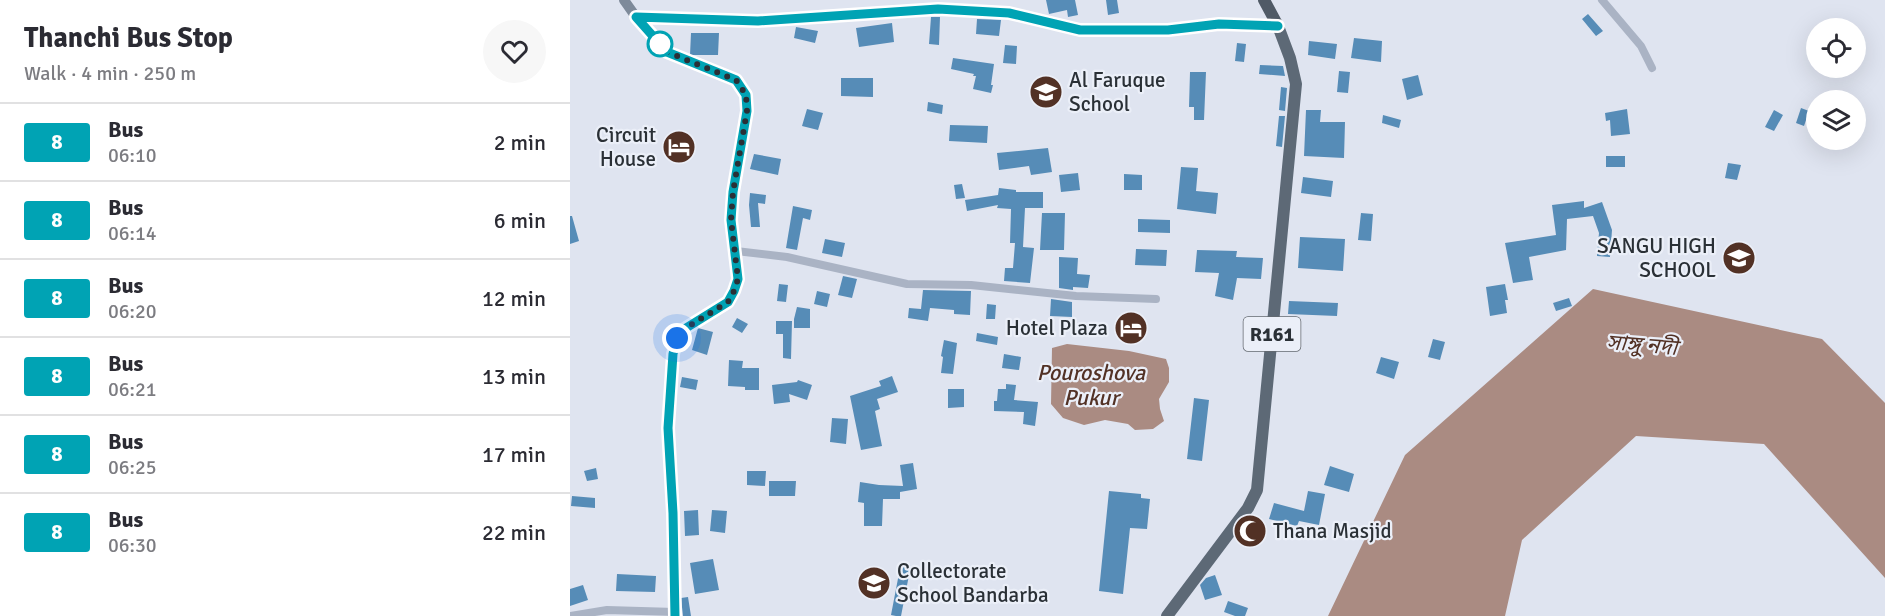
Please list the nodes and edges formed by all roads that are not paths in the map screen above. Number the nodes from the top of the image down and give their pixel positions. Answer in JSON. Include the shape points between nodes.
{"nodes":[{"id":1,"x":624,"y":0,"type":"edge"},
{"id":2,"x":1264,"y":0,"type":"edge"},
{"id":3,"x":1602,"y":0,"type":"edge"},
{"id":4,"x":636,"y":17,"type":"junction"},
{"id":5,"x":1278,"y":26,"type":"junction"},
{"id":6,"x":1652,"y":68,"type":"dead end"},
{"id":7,"x":736,"y":251,"type":"junction"},
{"id":8,"x":1156,"y":299,"type":"dead end"},
{"id":9,"x":675,"y":614,"type":"edge"},
{"id":10,"x":570,"y":616,"type":"edge"},
{"id":11,"x":1167,"y":616,"type":"edge"}],
"edges":[{"from":1,"to":4,"type":"main road"},
{"from":2,"to":5,"type":"highway"},
{"from":3,"to":6,"type":"street","via":[[1641,46]]},
{"from":4,"to":5,"type":"main road","via":[[758,21],[938,9],[1009,13],[1080,30],[1168,30],[1219,24]]},
{"from":4,"to":7,"type":"street","via":[[667,52],[736,80],[746,95],[731,220]]},
{"from":5,"to":11,"type":"main road","number":"R161","via":[[1296,84],[1257,490],[1248,508]]},
{"from":7,"to":8,"type":"street","via":[[787,257],[907,284]]},
{"from":7,"to":9,"type":"street","via":[[738,279],[728,302],[686,328],[677,338],[673,354],[668,428]]},
{"from":9,"to":10,"type":"street","via":[[607,610]]}]}
